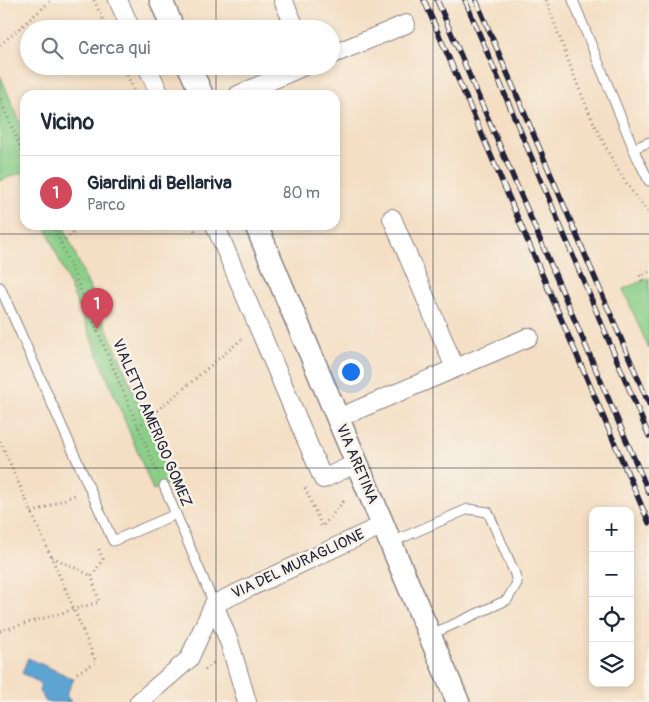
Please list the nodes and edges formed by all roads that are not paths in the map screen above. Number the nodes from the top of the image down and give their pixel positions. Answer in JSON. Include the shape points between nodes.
{"nodes":[{"id":1,"x":118,"y":0,"type":"edge"},
{"id":2,"x":161,"y":0,"type":"edge"},
{"id":3,"x":283,"y":0,"type":"edge"},
{"id":4,"x":574,"y":0,"type":"edge"},
{"id":5,"x":127,"y":20,"type":"edge"},
{"id":6,"x":169,"y":20,"type":"edge"},
{"id":7,"x":292,"y":20,"type":"edge"},
{"id":8,"x":406,"y":24,"type":"dead end"},
{"id":9,"x":340,"y":51,"type":"edge"},
{"id":10,"x":151,"y":75,"type":"edge"},
{"id":11,"x":193,"y":75,"type":"edge"},
{"id":12,"x":284,"y":75,"type":"edge"},
{"id":13,"x":158,"y":90,"type":"edge"},
{"id":14,"x":200,"y":90,"type":"edge"},
{"id":15,"x":249,"y":90,"type":"edge"},
{"id":16,"x":649,"y":142,"type":"edge"},
{"id":17,"x":633,"y":149,"type":"junction"},
{"id":18,"x":649,"y":181,"type":"edge"},
{"id":19,"x":392,"y":218,"type":"dead end"},
{"id":20,"x":217,"y":230,"type":"edge"},
{"id":21,"x":258,"y":230,"type":"edge"},
{"id":22,"x":0,"y":287,"type":"edge"},
{"id":23,"x":529,"y":337,"type":"dead end"},
{"id":24,"x":455,"y":368,"type":"junction"},
{"id":25,"x":338,"y":418,"type":"junction"},
{"id":26,"x":357,"y":464,"type":"junction"},
{"id":27,"x":164,"y":486,"type":"road end"},
{"id":28,"x":176,"y":514,"type":"junction"},
{"id":29,"x":386,"y":534,"type":"junction"},
{"id":30,"x":214,"y":604,"type":"junction"},
{"id":31,"x":429,"y":635,"type":"junction"},
{"id":32,"x":138,"y":702,"type":"edge"},
{"id":33,"x":248,"y":702,"type":"edge"},
{"id":34,"x":458,"y":702,"type":"edge"}],
"edges":[{"from":1,"to":5,"type":"street"},
{"from":2,"to":6,"type":"street"},
{"from":3,"to":7,"type":"street"},
{"from":4,"to":17,"type":"lane"},
{"from":8,"to":9,"type":"street"},
{"from":10,"to":13,"type":"street"},
{"from":11,"to":14,"type":"street"},
{"from":12,"to":15,"type":"street"},
{"from":16,"to":17,"type":"lane"},
{"from":17,"to":18,"type":"lane"},
{"from":19,"to":24,"type":"street"},
{"from":20,"to":26,"type":"street","via":[[323,479]]},
{"from":21,"to":25,"type":"street","name":"VIA ARETINA"},
{"from":22,"to":28,"type":"lane","via":[[113,540]]},
{"from":23,"to":24,"type":"street"},
{"from":24,"to":25,"type":"street"},
{"from":25,"to":26,"type":"street","name":"VIA ARETINA"},
{"from":26,"to":29,"type":"street","name":"VIA ARETINA"},
{"from":27,"to":28,"type":"lane","name":"VIALETTO AMERIGO GOMEZ"},
{"from":28,"to":30,"type":"lane","name":"VIALETTO AMERIGO GOMEZ"},
{"from":29,"to":30,"type":"street","name":"VIA DEL MURAGLIONE"},
{"from":29,"to":31,"type":"street","name":"VIA ARETINA"},
{"from":29,"to":31,"type":"lane","via":[[468,509],[488,512],[515,574],[517,583],[507,600]]},
{"from":30,"to":32,"type":"street","via":[[189,659]]},
{"from":30,"to":33,"type":"street"},
{"from":31,"to":34,"type":"street","name":"VIA ARETINA"}]}
